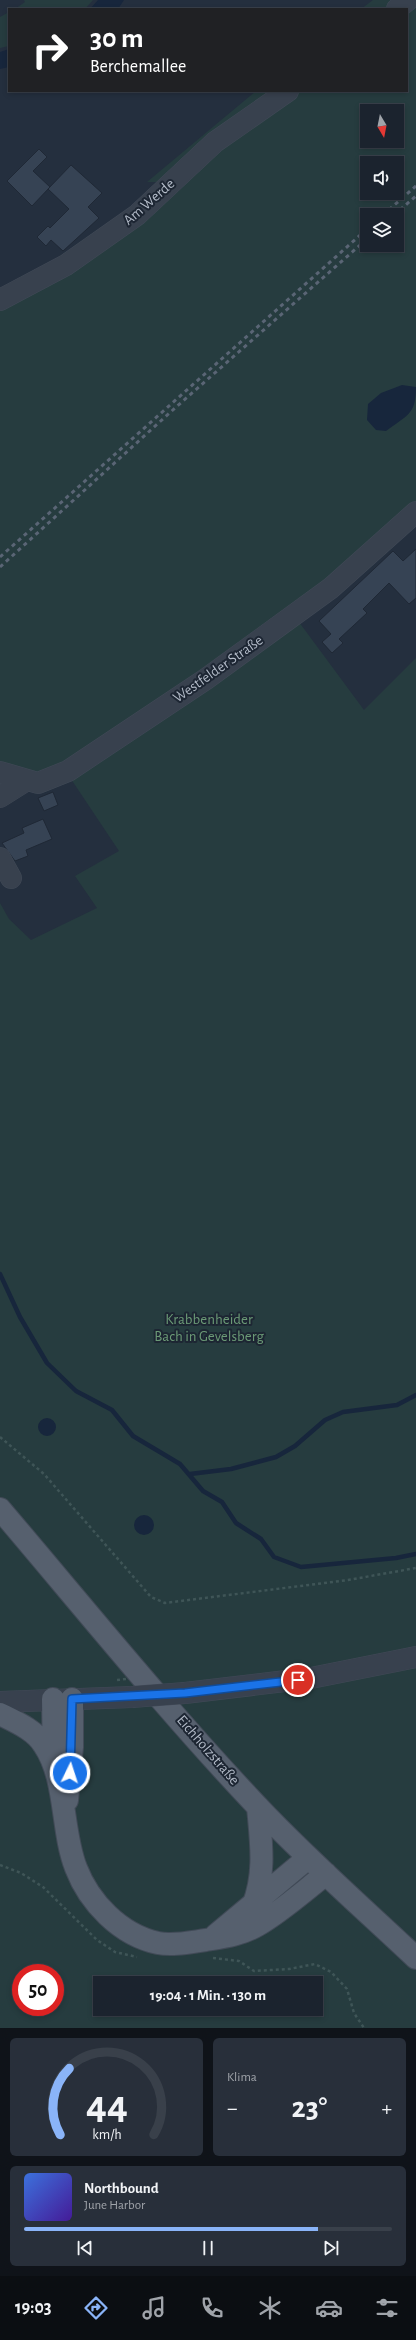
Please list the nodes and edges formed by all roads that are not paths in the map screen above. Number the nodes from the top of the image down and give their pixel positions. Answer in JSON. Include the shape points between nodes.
{"nodes":[{"id":1,"x":408,"y":0,"type":"edge"},
{"id":2,"x":399,"y":8,"type":"edge"},
{"id":3,"x":287,"y":92,"type":"edge"},
{"id":4,"x":0,"y":300,"type":"edge"},
{"id":5,"x":416,"y":512,"type":"edge"},
{"id":6,"x":0,"y":772,"type":"edge"},
{"id":7,"x":27,"y":780,"type":"junction"},
{"id":8,"x":0,"y":797,"type":"edge"},
{"id":9,"x":0,"y":858,"type":"edge"},
{"id":10,"x":11,"y":878,"type":"dead end"},
{"id":11,"x":0,"y":1509,"type":"edge"},
{"id":12,"x":416,"y":1657,"type":"edge"},
{"id":13,"x":62,"y":1699,"type":"junction"},
{"id":14,"x":0,"y":1702,"type":"edge"},
{"id":15,"x":0,"y":1714,"type":"edge"},
{"id":16,"x":54,"y":1764,"type":"junction"},
{"id":17,"x":258,"y":1807,"type":"junction"},
{"id":18,"x":64,"y":1811,"type":"junction"},
{"id":19,"x":308,"y":1858,"type":"junction"},
{"id":20,"x":326,"y":1874,"type":"junction"},
{"id":21,"x":252,"y":1907,"type":"junction"},
{"id":22,"x":210,"y":1940,"type":"junction"},
{"id":23,"x":416,"y":1958,"type":"edge"}],
"edges":[{"from":1,"to":2,"type":"street"},
{"from":3,"to":4,"type":"street","name":"Am Werde","via":[[215,142],[137,215],[66,265]]},
{"from":5,"to":7,"type":"street","name":"Westfelder Straße","via":[[331,588],[206,679],[68,771],[38,783]]},
{"from":6,"to":7,"type":"street","name":"Westfelder Straße"},
{"from":7,"to":8,"type":"street"},
{"from":9,"to":10,"type":"street"},
{"from":11,"to":17,"type":"main road","name":"Eichholzstraße","via":[[185,1726]]},
{"from":12,"to":13,"type":"street","bridge":true,"via":[[311,1678],[185,1693]]},
{"from":13,"to":14,"type":"street"},
{"from":13,"to":16,"type":"main road"},
{"from":13,"to":18,"type":"main road","via":[[70,1787]]},
{"from":15,"to":16,"type":"main road","via":[[29,1729],[44,1744]]},
{"from":16,"to":18,"type":"main road"},
{"from":17,"to":19,"type":"main road","name":"Eichholzstraße"},
{"from":17,"to":21,"type":"main road","via":[[262,1857],[260,1887]]},
{"from":18,"to":22,"type":"main road","via":[[76,1867],[96,1904],[109,1916],[129,1931],[158,1943]]},
{"from":19,"to":20,"type":"main road","name":"Eichholzstraße"},
{"from":19,"to":21,"type":"main road"},
{"from":20,"to":22,"type":"main road","via":[[258,1925],[232,1937]]},
{"from":20,"to":23,"type":"main road","name":"Eichholzstraße"},
{"from":21,"to":22,"type":"main road"}]}
